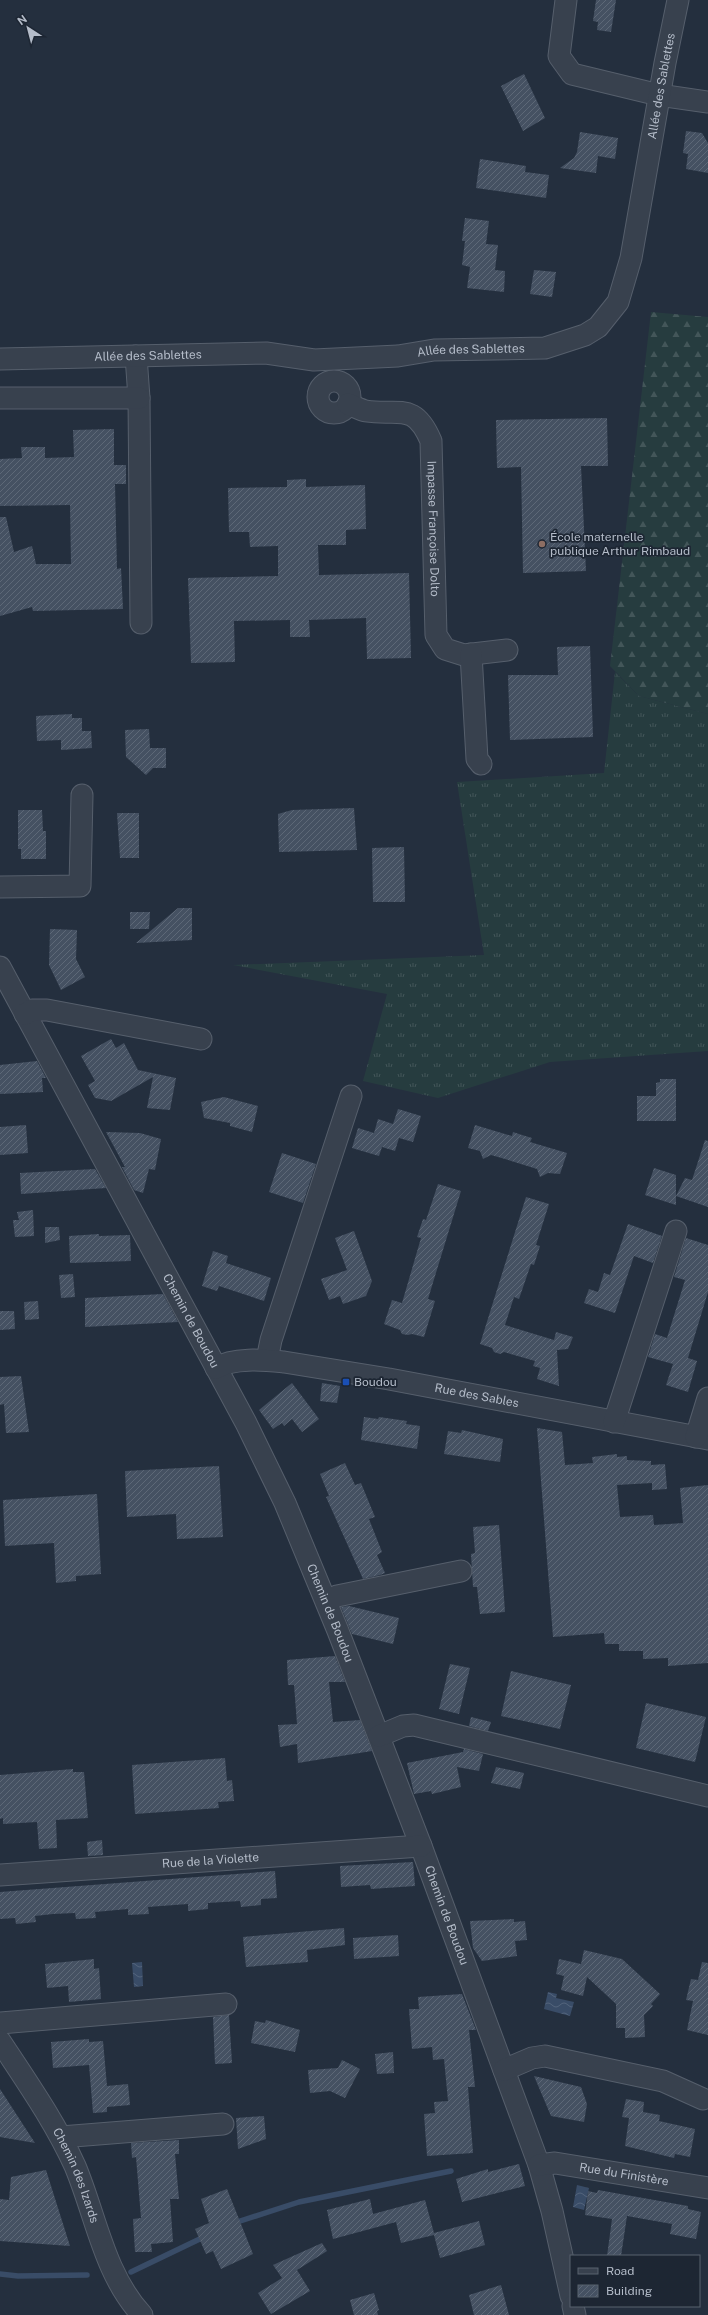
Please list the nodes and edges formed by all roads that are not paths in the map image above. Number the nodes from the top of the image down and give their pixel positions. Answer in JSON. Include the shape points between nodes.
{"nodes":[{"id":1,"x":566,"y":0,"type":"edge"},
{"id":2,"x":678,"y":0,"type":"edge"},
{"id":3,"x":659,"y":95,"type":"junction"},
{"id":4,"x":708,"y":102,"type":"edge"},
{"id":5,"x":136,"y":356,"type":"junction"},
{"id":6,"x":351,"y":358,"type":"junction"},
{"id":7,"x":0,"y":360,"type":"edge"},
{"id":8,"x":314,"y":360,"type":"junction"},
{"id":9,"x":322,"y":385,"type":"junction"},
{"id":10,"x":347,"y":395,"type":"junction"},
{"id":11,"x":0,"y":398,"type":"edge"},
{"id":12,"x":139,"y":398,"type":"junction"},
{"id":13,"x":141,"y":623,"type":"dead end"},
{"id":14,"x":506,"y":650,"type":"dead end"},
{"id":15,"x":471,"y":654,"type":"junction"},
{"id":16,"x":480,"y":764,"type":"dead end"},
{"id":17,"x":82,"y":795,"type":"dead end"},
{"id":18,"x":0,"y":887,"type":"edge"},
{"id":19,"x":0,"y":968,"type":"edge"},
{"id":20,"x":25,"y":1014,"type":"junction"},
{"id":21,"x":200,"y":1039,"type":"dead end"},
{"id":22,"x":351,"y":1096,"type":"dead end"},
{"id":23,"x":676,"y":1231,"type":"dead end"},
{"id":24,"x":267,"y":1360,"type":"junction"},
{"id":25,"x":216,"y":1368,"type":"junction"},
{"id":26,"x":708,"y":1398,"type":"edge"},
{"id":27,"x":614,"y":1422,"type":"junction"},
{"id":28,"x":702,"y":1438,"type":"edge"},
{"id":29,"x":461,"y":1571,"type":"dead end"},
{"id":30,"x":326,"y":1601,"type":"junction"},
{"id":31,"x":379,"y":1736,"type":"junction"},
{"id":32,"x":708,"y":1796,"type":"edge"},
{"id":33,"x":421,"y":1846,"type":"junction"},
{"id":34,"x":0,"y":1875,"type":"edge"},
{"id":35,"x":226,"y":2004,"type":"dead end"},
{"id":36,"x":0,"y":2023,"type":"edge"},
{"id":37,"x":0,"y":2041,"type":"edge"},
{"id":38,"x":504,"y":2070,"type":"junction"},
{"id":39,"x":704,"y":2099,"type":"dead end"},
{"id":40,"x":223,"y":2124,"type":"dead end"},
{"id":41,"x":61,"y":2137,"type":"junction"},
{"id":42,"x":539,"y":2164,"type":"junction"},
{"id":43,"x":708,"y":2188,"type":"edge"},
{"id":44,"x":570,"y":2292,"type":"edge"},
{"id":45,"x":142,"y":2315,"type":"edge"}],
"edges":[{"from":1,"to":3,"type":"street","via":[[559,56],[572,74]]},
{"from":2,"to":3,"type":"street","name":"Allée des Sablettes"},
{"from":3,"to":4,"type":"street"},
{"from":3,"to":6,"type":"street","name":"Allée des Sablettes","via":[[631,258],[618,302],[598,327],[585,335],[545,348],[434,350],[398,356]]},
{"from":5,"to":7,"type":"street","name":"Allée des Sablettes"},
{"from":5,"to":8,"type":"street","name":"Allée des Sablettes","via":[[266,353]]},
{"from":5,"to":12,"type":"street"},
{"from":6,"to":8,"type":"street","name":"Allée des Sablettes"},
{"from":6,"to":10,"type":"street","via":[[352,371]]},
{"from":8,"to":9,"type":"street"},
{"from":9,"to":10,"type":"street","name":"Impasse Françoise Dolto","via":[[334,381]]},
{"from":9,"to":10,"type":"street","via":[[317,396],[321,408],[333,414],[339,413]]},
{"from":10,"to":15,"type":"street","name":"Impasse Françoise Dolto","via":[[366,411],[402,411],[416,418],[425,428],[431,441],[436,635],[446,649],[464,655]]},
{"from":11,"to":12,"type":"street"},
{"from":12,"to":13,"type":"street"},
{"from":14,"to":15,"type":"street","name":"Impasse Françoise Dolto"},
{"from":15,"to":16,"type":"street","via":[[477,759]]},
{"from":17,"to":18,"type":"street","via":[[80,886]]},
{"from":19,"to":20,"type":"street","name":"Chemin de Boudou"},
{"from":20,"to":21,"type":"street","via":[[32,1010],[48,1010]]},
{"from":20,"to":25,"type":"street","name":"Chemin de Boudou"},
{"from":22,"to":24,"type":"street","via":[[271,1340]]},
{"from":23,"to":27,"type":"street"},
{"from":24,"to":25,"type":"street","name":"Rue des Sables","via":[[224,1363]]},
{"from":24,"to":27,"type":"street","name":"Rue des Sables","via":[[389,1379]]},
{"from":25,"to":30,"type":"street","name":"Chemin de Boudou","via":[[285,1503]]},
{"from":26,"to":28,"type":"street","name":"Rue des Sables"},
{"from":27,"to":28,"type":"street","name":"Rue des Sables"},
{"from":29,"to":30,"type":"street","via":[[337,1596]]},
{"from":30,"to":31,"type":"street","name":"Chemin de Boudou"},
{"from":31,"to":32,"type":"street","via":[[403,1726],[414,1725]]},
{"from":31,"to":33,"type":"street","name":"Chemin de Boudou"},
{"from":33,"to":34,"type":"street","name":"Rue de la Violette"},
{"from":33,"to":38,"type":"street","name":"Chemin de Boudou"},
{"from":35,"to":36,"type":"street"},
{"from":37,"to":41,"type":"street","name":"Chemin des Izards"},
{"from":38,"to":39,"type":"street","via":[[532,2058],[545,2056],[663,2081]]},
{"from":38,"to":42,"type":"street","name":"Chemin de Boudou"},
{"from":40,"to":41,"type":"street"},
{"from":41,"to":45,"type":"street","name":"Chemin des Izards","via":[[112,2269]]},
{"from":42,"to":43,"type":"street","name":"Rue du Finistère","via":[[562,2164]]},
{"from":42,"to":44,"type":"street","name":"Chemin de Boudou"}]}
